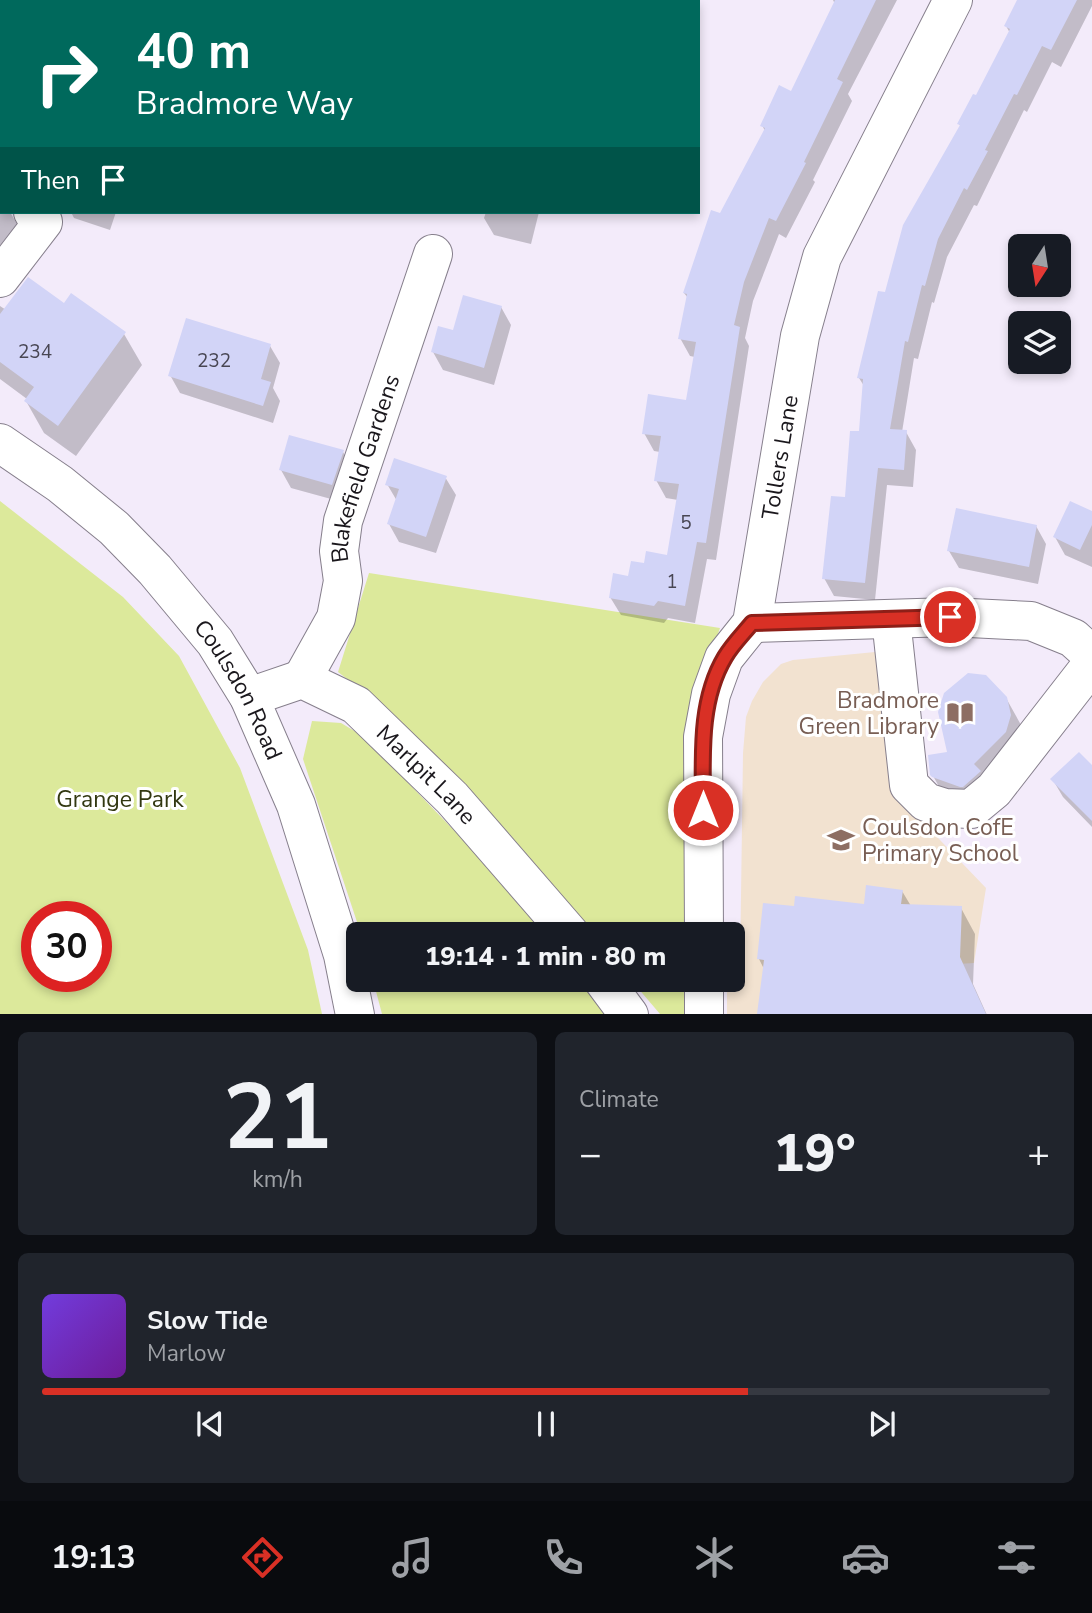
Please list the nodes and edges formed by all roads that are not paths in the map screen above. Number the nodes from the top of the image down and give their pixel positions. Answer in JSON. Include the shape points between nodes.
{"nodes":[{"id":1,"x":953,"y":0,"type":"edge"},
{"id":2,"x":45,"y":215,"type":"edge"},
{"id":3,"x":433,"y":254,"type":"dead end"},
{"id":4,"x":0,"y":278,"type":"edge"},
{"id":5,"x":0,"y":443,"type":"edge"},
{"id":6,"x":891,"y":619,"type":"junction"},
{"id":7,"x":752,"y":623,"type":"junction"},
{"id":8,"x":1092,"y":655,"type":"edge"},
{"id":9,"x":1092,"y":664,"type":"edge"},
{"id":10,"x":302,"y":679,"type":"junction"},
{"id":11,"x":248,"y":697,"type":"junction"},
{"id":12,"x":560,"y":922,"type":"edge"},
{"id":13,"x":704,"y":922,"type":"edge"},
{"id":14,"x":612,"y":992,"type":"edge"},
{"id":15,"x":704,"y":992,"type":"edge"},
{"id":16,"x":355,"y":1014,"type":"edge"},
{"id":17,"x":629,"y":1014,"type":"edge"},
{"id":18,"x":704,"y":1014,"type":"edge"}],
"edges":[{"from":1,"to":7,"type":"street","name":"Tollers Lane","via":[[822,257],[800,336]]},
{"from":2,"to":4,"type":"street"},
{"from":3,"to":10,"type":"street","name":"Blakefield Gardens","via":[[343,521],[339,551],[343,581],[336,618]]},
{"from":5,"to":11,"type":"street","name":"Coulsdon Road","via":[[60,484],[155,570],[215,642]]},
{"from":6,"to":7,"type":"street"},
{"from":6,"to":8,"type":"street","via":[[1031,621],[1073,638]]},
{"from":6,"to":9,"type":"street","via":[[909,785],[926,802],[945,808],[971,808],[994,790]]},
{"from":7,"to":13,"type":"street","name":"Tollers Lane","via":[[724,658],[710,694],[703,737]]},
{"from":10,"to":11,"type":"street"},
{"from":10,"to":12,"type":"street","name":"Marlpit Lane","via":[[356,705],[452,798]]},
{"from":11,"to":16,"type":"street","name":"Coulsdon Road","via":[[296,805],[343,954]]},
{"from":14,"to":17,"type":"street"},
{"from":15,"to":18,"type":"street"}]}
